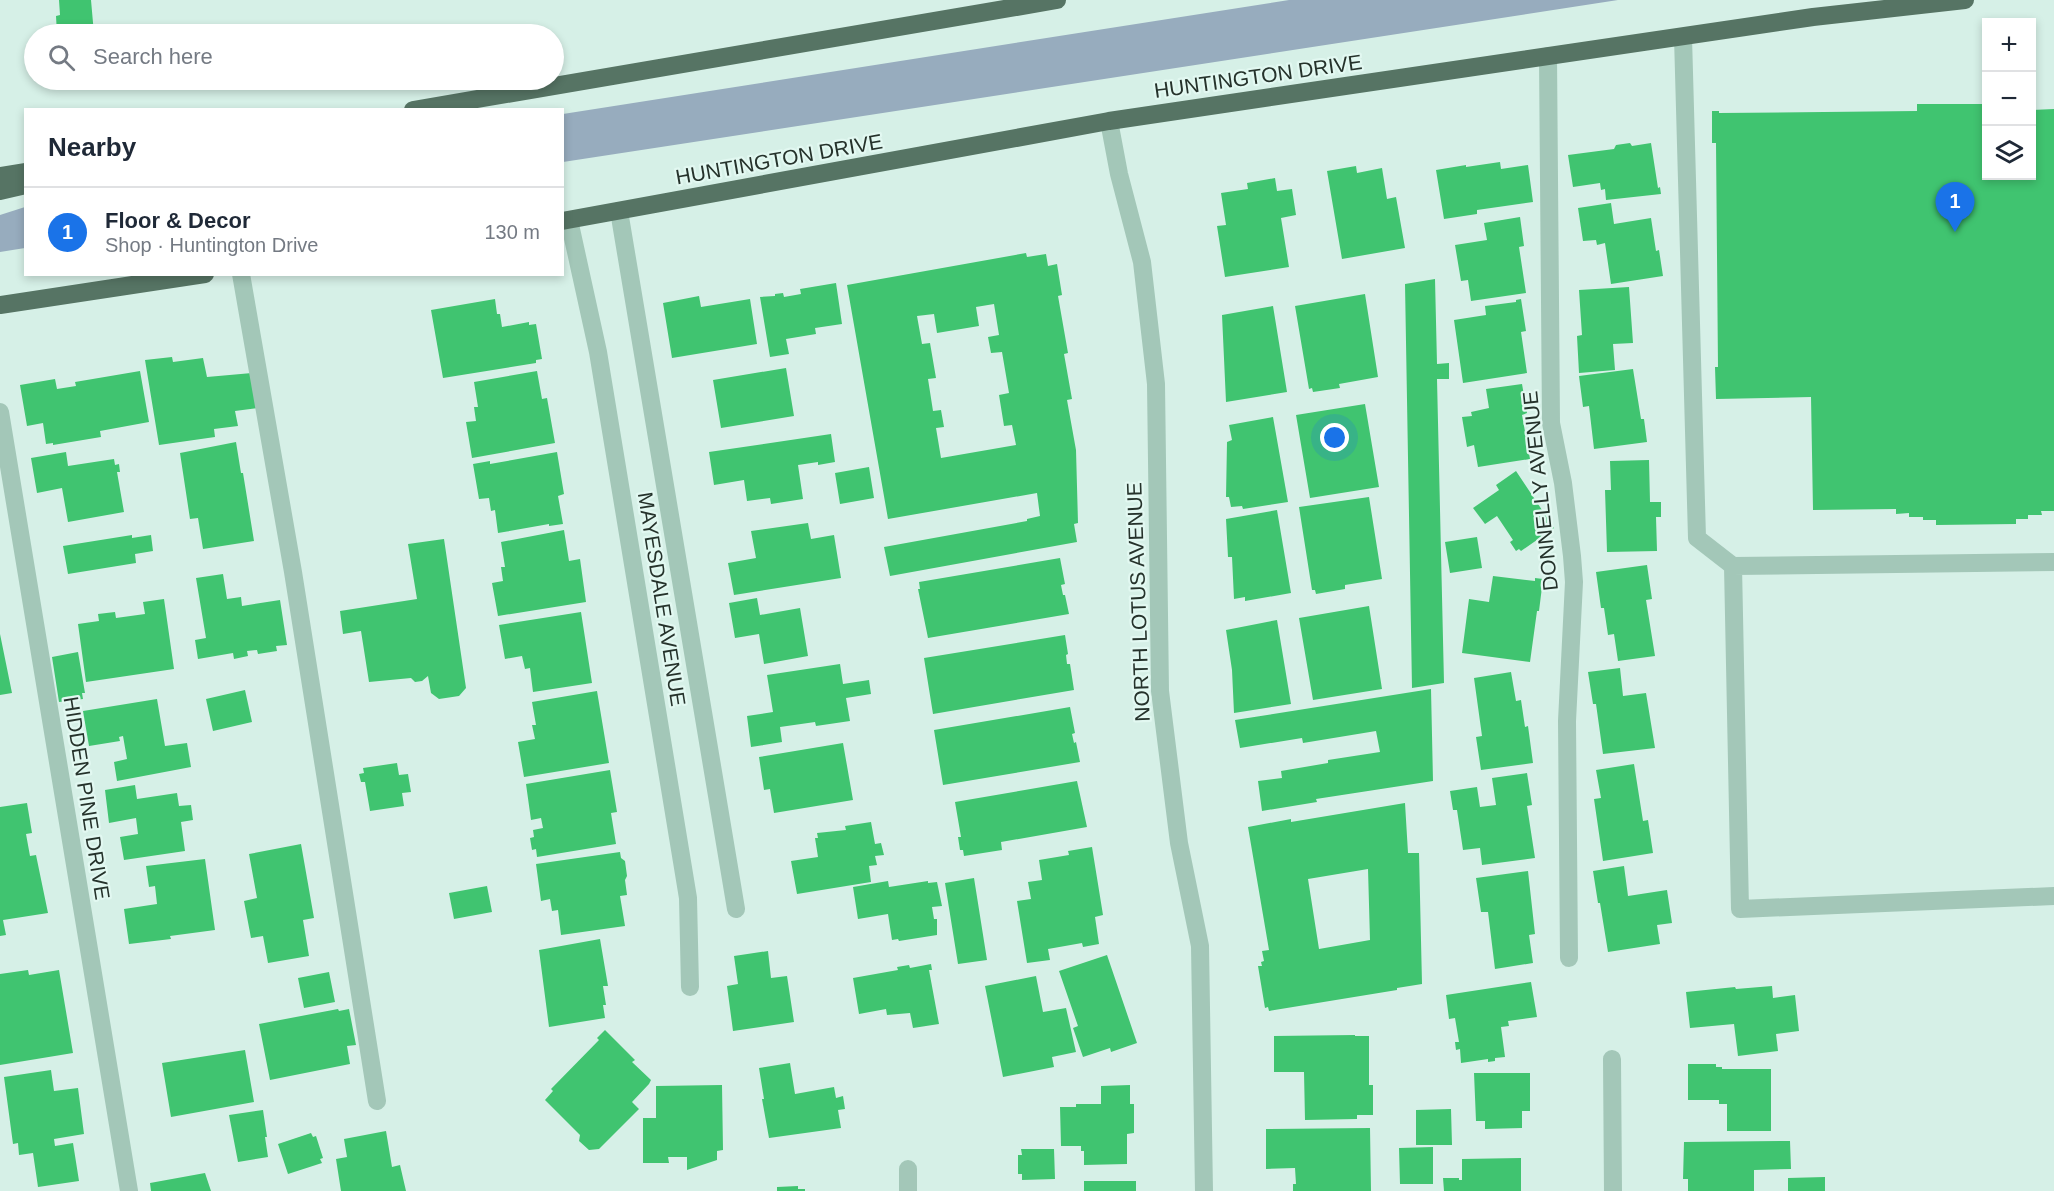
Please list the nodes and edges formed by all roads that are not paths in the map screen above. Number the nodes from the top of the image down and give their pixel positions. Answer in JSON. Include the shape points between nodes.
{"nodes":[{"id":1,"x":1057,"y":0,"type":"edge"},
{"id":2,"x":1965,"y":0,"type":"edge"},
{"id":3,"x":976,"y":6,"type":"edge"},
{"id":4,"x":1683,"y":37,"type":"junction"},
{"id":5,"x":1548,"y":56,"type":"junction"},
{"id":6,"x":564,"y":82,"type":"edge"},
{"id":7,"x":521,"y":90,"type":"edge"},
{"id":8,"x":424,"y":108,"type":"edge"},
{"id":9,"x":1110,"y":121,"type":"junction"},
{"id":10,"x":24,"y":172,"type":"edge"},
{"id":11,"x":0,"y":176,"type":"edge"},
{"id":12,"x":24,"y":185,"type":"edge"},
{"id":13,"x":0,"y":191,"type":"edge"},
{"id":14,"x":619,"y":211,"type":"junction"},
{"id":15,"x":566,"y":220,"type":"edge"},
{"id":16,"x":192,"y":276,"type":"edge"},
{"id":17,"x":241,"y":276,"type":"edge"},
{"id":18,"x":0,"y":305,"type":"edge"},
{"id":19,"x":0,"y":412,"type":"edge"},
{"id":20,"x":2054,"y":562,"type":"edge"},
{"id":21,"x":1732,"y":566,"type":"junction"},
{"id":22,"x":2054,"y":896,"type":"edge"},
{"id":23,"x":736,"y":909,"type":"dead end"},
{"id":24,"x":1569,"y":958,"type":"dead end"},
{"id":25,"x":690,"y":987,"type":"dead end"},
{"id":26,"x":1612,"y":1059,"type":"dead end"},
{"id":27,"x":377,"y":1101,"type":"dead end"},
{"id":28,"x":908,"y":1169,"type":"dead end"},
{"id":29,"x":129,"y":1191,"type":"edge"},
{"id":30,"x":908,"y":1191,"type":"edge"},
{"id":31,"x":1204,"y":1191,"type":"edge"},
{"id":32,"x":1613,"y":1191,"type":"edge"}],
"edges":[{"from":1,"to":3,"type":"main road"},
{"from":2,"to":4,"type":"main road","name":"HUNTINGTON DRIVE"},
{"from":3,"to":6,"type":"main road"},
{"from":4,"to":5,"type":"main road","name":"HUNTINGTON DRIVE"},
{"from":4,"to":21,"type":"street","via":[[1697,538]]},
{"from":5,"to":9,"type":"main road","name":"HUNTINGTON DRIVE"},
{"from":5,"to":24,"type":"street","name":"DONNELLY AVENUE","via":[[1551,423],[1563,483],[1574,582],[1567,721]]},
{"from":7,"to":8,"type":"main road"},
{"from":9,"to":14,"type":"main road","name":"HUNTINGTON DRIVE"},
{"from":9,"to":31,"type":"street","name":"NORTH LOTUS AVENUE","via":[[1142,262],[1156,384],[1160,692],[1179,843],[1200,946]]},
{"from":10,"to":11,"type":"main road"},
{"from":12,"to":13,"type":"main road"},
{"from":14,"to":15,"type":"main road","name":"HUNTINGTON DRIVE"},
{"from":14,"to":23,"type":"street"},
{"from":15,"to":25,"type":"street","name":"MAYESDALE AVENUE","via":[[598,352],[688,898]]},
{"from":16,"to":18,"type":"main road"},
{"from":17,"to":27,"type":"street"},
{"from":19,"to":29,"type":"street","name":"HIDDEN PINE DRIVE"},
{"from":20,"to":21,"type":"street"},
{"from":21,"to":22,"type":"street","via":[[1740,909]]},
{"from":26,"to":32,"type":"street"},
{"from":28,"to":30,"type":"street"}]}
